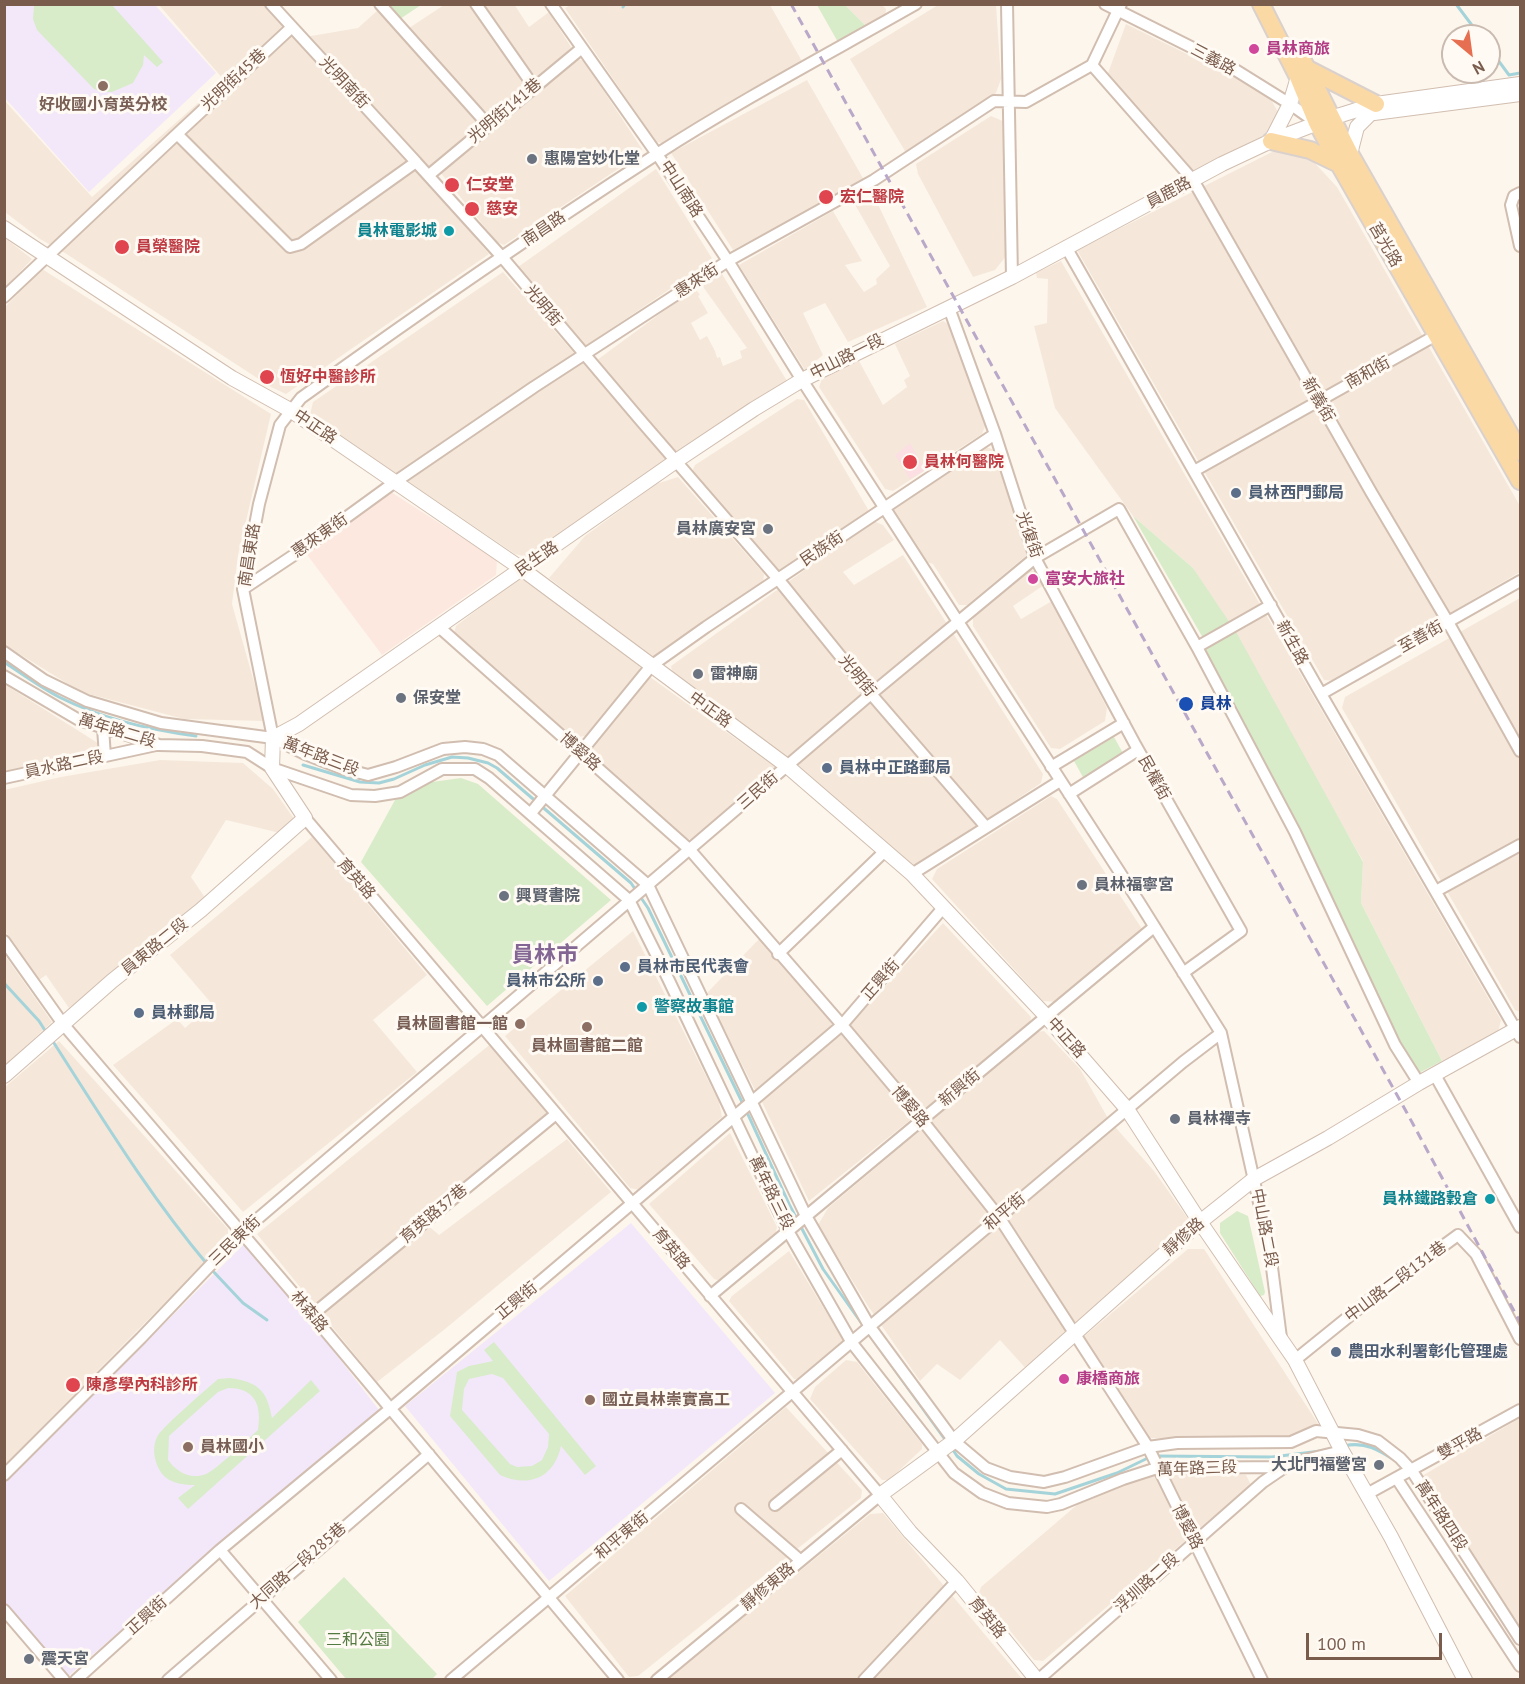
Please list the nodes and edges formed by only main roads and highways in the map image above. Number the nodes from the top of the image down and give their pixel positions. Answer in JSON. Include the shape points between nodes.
{"nodes":[{"id":1,"x":1261,"y":4,"type":"edge"},
{"id":2,"x":1274,"y":4,"type":"edge"},
{"id":3,"x":1302,"y":73,"type":"junction"},
{"id":4,"x":1373,"y":109,"type":"road end"},
{"id":5,"x":1271,"y":141,"type":"road end"},
{"id":6,"x":1345,"y":159,"type":"junction"},
{"id":7,"x":1517,"y":454,"type":"edge"},
{"id":8,"x":1521,"y":481,"type":"edge"}],
"edges":[{"from":1,"to":3,"type":"main road","name":"莒光路"},
{"from":2,"to":3,"type":"main road","name":"莒光路"},
{"from":3,"to":4,"type":"main road"},
{"from":3,"to":6,"type":"main road","name":"莒光路"},
{"from":5,"to":6,"type":"main road"},
{"from":6,"to":7,"type":"main road","name":"莒光路"},
{"from":7,"to":8,"type":"main road","name":"莒光路"}]}
